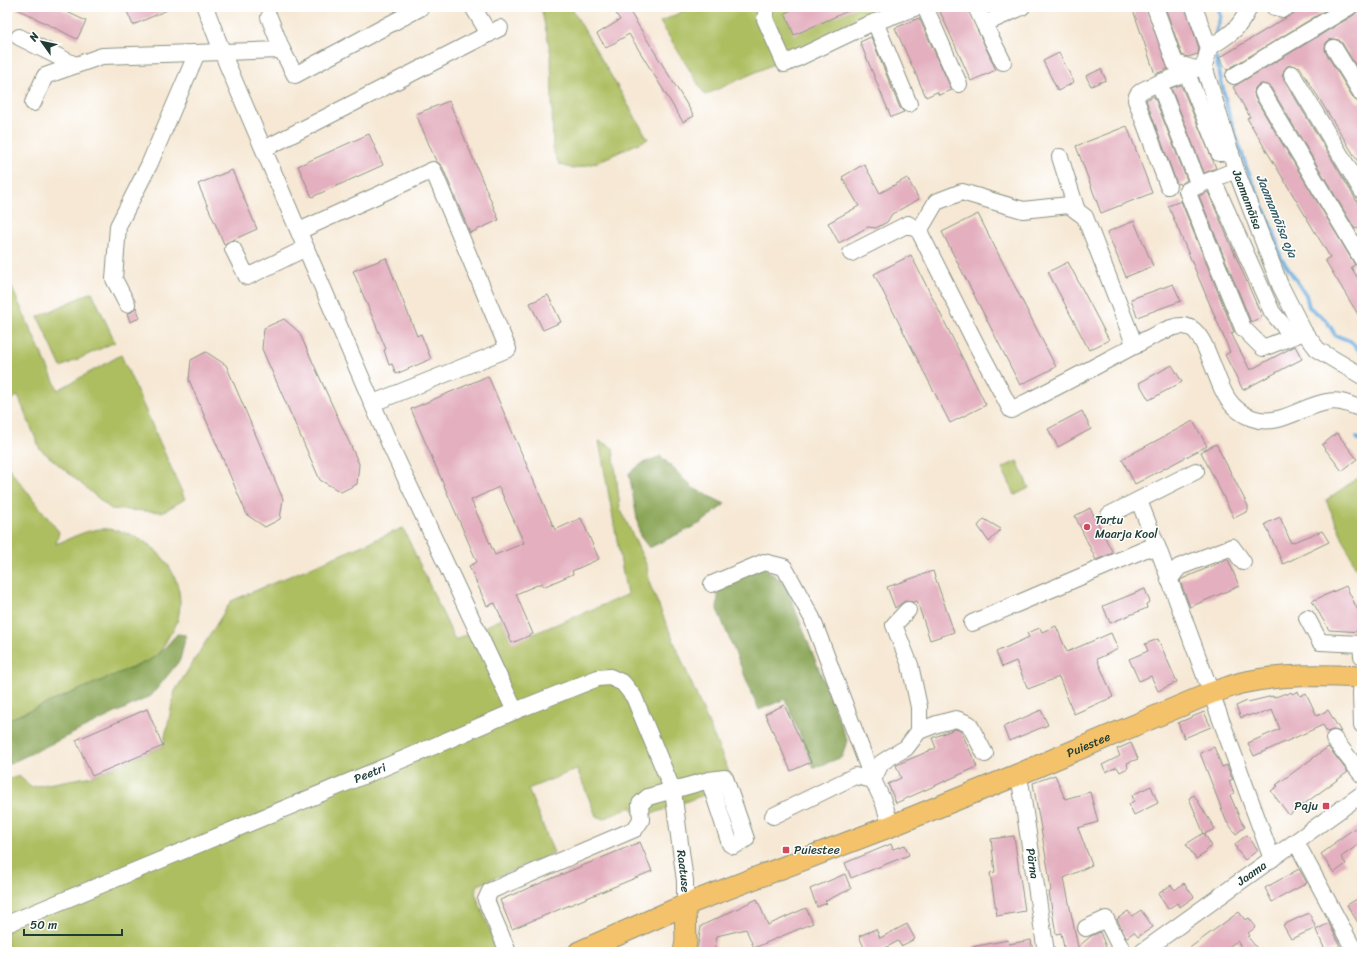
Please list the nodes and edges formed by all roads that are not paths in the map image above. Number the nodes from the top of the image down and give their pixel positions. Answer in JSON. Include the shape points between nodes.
{"nodes":[{"id":1,"x":205,"y":7,"type":"edge"},
{"id":2,"x":420,"y":7,"type":"edge"},
{"id":3,"x":473,"y":7,"type":"edge"},
{"id":4,"x":767,"y":7,"type":"edge"},
{"id":5,"x":917,"y":7,"type":"edge"},
{"id":6,"x":976,"y":7,"type":"edge"},
{"id":7,"x":1022,"y":7,"type":"edge"},
{"id":8,"x":1155,"y":7,"type":"edge"},
{"id":9,"x":1194,"y":7,"type":"edge"},
{"id":10,"x":1274,"y":7,"type":"edge"},
{"id":11,"x":1287,"y":7,"type":"edge"},
{"id":12,"x":1349,"y":7,"type":"edge"},
{"id":13,"x":1250,"y":8,"type":"edge"},
{"id":14,"x":880,"y":16,"type":"edge"},
{"id":15,"x":269,"y":17,"type":"dead end"},
{"id":16,"x":984,"y":24,"type":"junction"},
{"id":17,"x":19,"y":37,"type":"dead end"},
{"id":18,"x":1209,"y":48,"type":"junction"},
{"id":19,"x":1334,"y":48,"type":"dead end"},
{"id":20,"x":282,"y":50,"type":"junction"},
{"id":21,"x":222,"y":52,"type":"junction"},
{"id":22,"x":197,"y":53,"type":"junction"},
{"id":23,"x":1002,"y":62,"type":"dead end"},
{"id":24,"x":75,"y":65,"type":"junction"},
{"id":25,"x":1196,"y":72,"type":"junction"},
{"id":26,"x":1292,"y":74,"type":"dead end"},
{"id":27,"x":1234,"y":76,"type":"dead end"},
{"id":28,"x":1159,"y":83,"type":"junction"},
{"id":29,"x":959,"y":84,"type":"dead end"},
{"id":30,"x":1263,"y":93,"type":"dead end"},
{"id":31,"x":1362,"y":94,"type":"edge"},
{"id":32,"x":33,"y":103,"type":"dead end"},
{"id":33,"x":909,"y":104,"type":"dead end"},
{"id":34,"x":264,"y":149,"type":"junction"},
{"id":35,"x":1060,"y":157,"type":"dead end"},
{"id":36,"x":1236,"y":170,"type":"junction"},
{"id":37,"x":1199,"y":185,"type":"junction"},
{"id":38,"x":1168,"y":186,"type":"dead end"},
{"id":39,"x":1217,"y":189,"type":"dead end"},
{"id":40,"x":1362,"y":191,"type":"edge"},
{"id":41,"x":1077,"y":211,"type":"junction"},
{"id":42,"x":299,"y":231,"type":"junction"},
{"id":43,"x":920,"y":231,"type":"junction"},
{"id":44,"x":306,"y":248,"type":"junction"},
{"id":45,"x":233,"y":249,"type":"dead end"},
{"id":46,"x":851,"y":253,"type":"dead end"},
{"id":47,"x":1362,"y":259,"type":"edge"},
{"id":48,"x":127,"y":304,"type":"dead end"},
{"id":49,"x":1298,"y":334,"type":"junction"},
{"id":50,"x":1135,"y":346,"type":"junction"},
{"id":51,"x":1362,"y":376,"type":"edge"},
{"id":52,"x":373,"y":403,"type":"junction"},
{"id":53,"x":1362,"y":409,"type":"edge"},
{"id":54,"x":1196,"y":471,"type":"dead end"},
{"id":55,"x":1139,"y":501,"type":"junction"},
{"id":56,"x":1109,"y":515,"type":"dead end"},
{"id":57,"x":1159,"y":551,"type":"junction"},
{"id":58,"x":1243,"y":562,"type":"dead end"},
{"id":59,"x":1169,"y":580,"type":"junction"},
{"id":60,"x":712,"y":584,"type":"dead end"},
{"id":61,"x":908,"y":610,"type":"dead end"},
{"id":62,"x":1307,"y":618,"type":"dead end"},
{"id":63,"x":972,"y":623,"type":"dead end"},
{"id":64,"x":1362,"y":656,"type":"edge"},
{"id":65,"x":1362,"y":677,"type":"edge"},
{"id":66,"x":1211,"y":693,"type":"junction"},
{"id":67,"x":515,"y":711,"type":"junction"},
{"id":68,"x":1362,"y":725,"type":"edge"},
{"id":69,"x":919,"y":731,"type":"junction"},
{"id":70,"x":1334,"y":739,"type":"dead end"},
{"id":71,"x":985,"y":754,"type":"dead end"},
{"id":72,"x":1017,"y":775,"type":"junction"},
{"id":73,"x":1362,"y":775,"type":"edge"},
{"id":74,"x":709,"y":780,"type":"dead end"},
{"id":75,"x":872,"y":780,"type":"junction"},
{"id":76,"x":673,"y":791,"type":"junction"},
{"id":77,"x":1362,"y":794,"type":"edge"},
{"id":78,"x":773,"y":816,"type":"dead end"},
{"id":79,"x":891,"y":826,"type":"junction"},
{"id":80,"x":1296,"y":842,"type":"junction"},
{"id":81,"x":1272,"y":859,"type":"junction"},
{"id":82,"x":685,"y":905,"type":"junction"},
{"id":83,"x":7,"y":924,"type":"edge"},
{"id":84,"x":1086,"y":928,"type":"dead end"},
{"id":85,"x":508,"y":952,"type":"edge"},
{"id":86,"x":579,"y":952,"type":"edge"},
{"id":87,"x":684,"y":952,"type":"edge"},
{"id":88,"x":1046,"y":952,"type":"edge"},
{"id":89,"x":1124,"y":952,"type":"edge"},
{"id":90,"x":1142,"y":952,"type":"edge"},
{"id":91,"x":1355,"y":952,"type":"edge"}],
"edges":[{"from":1,"to":21,"type":"street"},
{"from":2,"to":20,"type":"street","via":[[296,75]]},
{"from":3,"to":34,"type":"street","via":[[494,31]]},
{"from":4,"to":14,"type":"street","via":[[765,19],[785,64]]},
{"from":5,"to":14,"type":"street"},
{"from":5,"to":29,"type":"street"},
{"from":6,"to":16,"type":"street"},
{"from":7,"to":16,"type":"street"},
{"from":8,"to":25,"type":"street","via":[[1175,63]]},
{"from":9,"to":18,"type":"street"},
{"from":10,"to":11,"type":"street"},
{"from":12,"to":27,"type":"street"},
{"from":13,"to":18,"type":"street","via":[[1236,30]]},
{"from":14,"to":33,"type":"street"},
{"from":15,"to":20,"type":"street"},
{"from":16,"to":23,"type":"street"},
{"from":17,"to":24,"type":"street"},
{"from":18,"to":25,"type":"street"},
{"from":19,"to":31,"type":"street"},
{"from":20,"to":21,"type":"street"},
{"from":21,"to":22,"type":"street"},
{"from":21,"to":34,"type":"street"},
{"from":22,"to":24,"type":"street","via":[[102,56]]},
{"from":22,"to":48,"type":"street","via":[[149,165],[118,226],[114,279]]},
{"from":24,"to":32,"type":"street","via":[[45,76]]},
{"from":25,"to":28,"type":"street"},
{"from":25,"to":36,"type":"street","name":"Jaamamõisa"},
{"from":26,"to":40,"type":"street"},
{"from":28,"to":37,"type":"street"},
{"from":28,"to":38,"type":"street","via":[[1138,93],[1136,100]]},
{"from":30,"to":47,"type":"street"},
{"from":34,"to":42,"type":"street"},
{"from":35,"to":41,"type":"street"},
{"from":36,"to":37,"type":"street"},
{"from":36,"to":49,"type":"street","name":"Jaamamõisa"},
{"from":37,"to":49,"type":"street","via":[[1186,191],[1243,328],[1263,348]]},
{"from":39,"to":49,"type":"street","via":[[1272,312]]},
{"from":41,"to":43,"type":"street","via":[[1069,205],[1024,210],[962,192],[936,202]]},
{"from":41,"to":50,"type":"street","via":[[1085,217]]},
{"from":42,"to":44,"type":"street"},
{"from":42,"to":52,"type":"street","via":[[433,170],[508,349]]},
{"from":43,"to":46,"type":"street","via":[[908,224]]},
{"from":43,"to":50,"type":"street","via":[[1011,410]]},
{"from":44,"to":45,"type":"street","via":[[247,277]]},
{"from":44,"to":52,"type":"street"},
{"from":49,"to":51,"type":"street","name":"Jaamamõisa","via":[[1318,350]]},
{"from":50,"to":53,"type":"street","via":[[1172,328],[1182,325],[1191,327],[1206,347],[1229,402],[1236,410],[1252,418],[1273,420],[1328,401],[1346,402]]},
{"from":52,"to":67,"type":"street","via":[[391,447]]},
{"from":54,"to":55,"type":"street"},
{"from":55,"to":56,"type":"street"},
{"from":55,"to":57,"type":"street"},
{"from":57,"to":59,"type":"street"},
{"from":57,"to":63,"type":"street","via":[[1148,548]]},
{"from":58,"to":59,"type":"street","via":[[1232,547],[1179,567]]},
{"from":59,"to":66,"type":"street"},
{"from":60,"to":75,"type":"street","via":[[764,562],[784,567],[812,618]]},
{"from":61,"to":69,"type":"street","via":[[894,625],[910,665],[919,707]]},
{"from":62,"to":64,"type":"street","via":[[1320,642],[1361,644]]},
{"from":65,"to":66,"type":"main road","name":"Puiestee","via":[[1313,675],[1274,678],[1241,683]]},
{"from":65,"to":68,"type":"street"},
{"from":66,"to":72,"type":"main road","name":"Puiestee"},
{"from":66,"to":81,"type":"street"},
{"from":67,"to":76,"type":"street","name":"Peetri","via":[[598,678],[610,677],[622,683],[634,697]]},
{"from":67,"to":83,"type":"street","name":"Peetri"},
{"from":69,"to":71,"type":"street","via":[[956,719],[969,724]]},
{"from":69,"to":75,"type":"street","via":[[906,748],[882,763]]},
{"from":70,"to":73,"type":"street"},
{"from":72,"to":79,"type":"main road","name":"Puiestee"},
{"from":72,"to":88,"type":"street","name":"Pärna","via":[[1021,787]]},
{"from":74,"to":76,"type":"street"},
{"from":75,"to":78,"type":"street","via":[[855,776]]},
{"from":75,"to":79,"type":"street","via":[[883,801]]},
{"from":76,"to":82,"type":"street","name":"Raatuse","via":[[686,881]]},
{"from":76,"to":85,"type":"street","via":[[648,797],[640,804],[641,820],[635,829],[490,891],[486,900]]},
{"from":77,"to":80,"type":"street","name":"Jaama"},
{"from":79,"to":82,"type":"main road","name":"Puiestee"},
{"from":80,"to":81,"type":"street","name":"Jaama"},
{"from":80,"to":91,"type":"street"},
{"from":81,"to":90,"type":"street","name":"Jaama"},
{"from":82,"to":86,"type":"main road","name":"Puiestee"},
{"from":82,"to":87,"type":"main road","name":"Raatuse"},
{"from":84,"to":89,"type":"street","via":[[1106,919]]}]}
